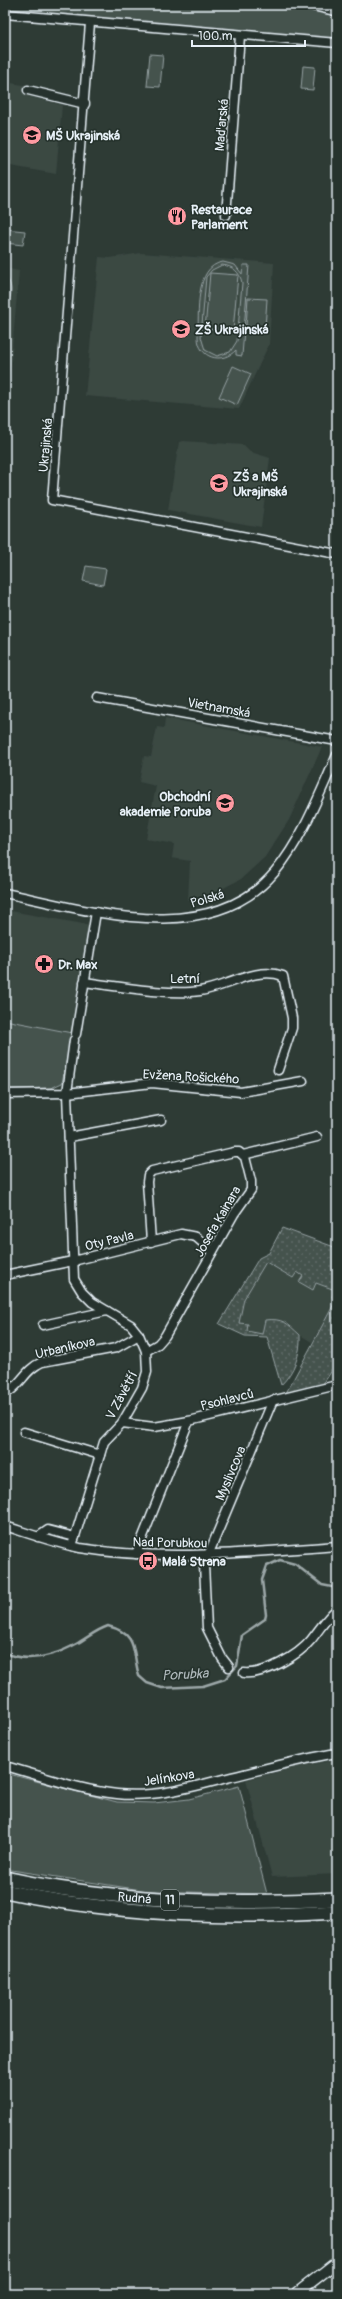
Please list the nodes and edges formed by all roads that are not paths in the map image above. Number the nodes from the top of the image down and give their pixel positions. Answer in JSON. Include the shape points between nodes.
{"nodes":[{"id":1,"x":315,"y":5,"type":"edge"},
{"id":2,"x":337,"y":10,"type":"edge"},
{"id":3,"x":5,"y":14,"type":"edge"},
{"id":4,"x":90,"y":23,"type":"junction"},
{"id":5,"x":240,"y":36,"type":"junction"},
{"id":6,"x":337,"y":43,"type":"edge"},
{"id":7,"x":28,"y":90,"type":"dead end"},
{"id":8,"x":85,"y":104,"type":"junction"},
{"id":9,"x":226,"y":215,"type":"dead end"},
{"id":10,"x":337,"y":554,"type":"edge"},
{"id":11,"x":97,"y":698,"type":"dead end"},
{"id":12,"x":337,"y":741,"type":"edge"},
{"id":13,"x":337,"y":755,"type":"edge"},
{"id":14,"x":5,"y":893,"type":"edge"},
{"id":15,"x":96,"y":912,"type":"junction"},
{"id":16,"x":84,"y":982,"type":"junction"},
{"id":17,"x":278,"y":1070,"type":"dead end"},
{"id":18,"x":303,"y":1081,"type":"dead end"},
{"id":19,"x":67,"y":1093,"type":"junction"},
{"id":20,"x":5,"y":1094,"type":"edge"},
{"id":21,"x":161,"y":1120,"type":"dead end"},
{"id":22,"x":68,"y":1137,"type":"junction"},
{"id":23,"x":317,"y":1137,"type":"dead end"},
{"id":24,"x":243,"y":1155,"type":"junction"},
{"id":25,"x":151,"y":1242,"type":"junction"},
{"id":26,"x":212,"y":1251,"type":"junction"},
{"id":27,"x":73,"y":1261,"type":"junction"},
{"id":28,"x":5,"y":1276,"type":"edge"},
{"id":29,"x":107,"y":1311,"type":"junction"},
{"id":30,"x":43,"y":1325,"type":"dead end"},
{"id":31,"x":139,"y":1334,"type":"junction"},
{"id":32,"x":146,"y":1351,"type":"junction"},
{"id":33,"x":337,"y":1385,"type":"edge"},
{"id":34,"x":5,"y":1394,"type":"edge"},
{"id":35,"x":273,"y":1400,"type":"junction"},
{"id":36,"x":189,"y":1421,"type":"junction"},
{"id":37,"x":122,"y":1423,"type":"junction"},
{"id":38,"x":24,"y":1432,"type":"dead end"},
{"id":39,"x":100,"y":1454,"type":"junction"},
{"id":40,"x":5,"y":1526,"type":"edge"},
{"id":41,"x":38,"y":1537,"type":"junction"},
{"id":42,"x":74,"y":1537,"type":"junction"},
{"id":43,"x":72,"y":1546,"type":"junction"},
{"id":44,"x":337,"y":1546,"type":"edge"},
{"id":45,"x":136,"y":1554,"type":"junction"},
{"id":46,"x":208,"y":1555,"type":"junction"},
{"id":47,"x":337,"y":1609,"type":"edge"},
{"id":48,"x":229,"y":1667,"type":"dead end"},
{"id":49,"x":244,"y":1672,"type":"dead end"},
{"id":50,"x":337,"y":1753,"type":"edge"},
{"id":51,"x":5,"y":1766,"type":"edge"},
{"id":52,"x":5,"y":1878,"type":"edge"},
{"id":53,"x":5,"y":1891,"type":"edge"},
{"id":54,"x":337,"y":1899,"type":"edge"},
{"id":55,"x":337,"y":1912,"type":"edge"},
{"id":56,"x":337,"y":2262,"type":"edge"},
{"id":57,"x":296,"y":2294,"type":"edge"}],
"edges":[{"from":1,"to":2,"type":"main road"},
{"from":3,"to":4,"type":"street"},
{"from":4,"to":5,"type":"street"},
{"from":4,"to":8,"type":"street","name":"Ukrajinská"},
{"from":5,"to":6,"type":"street"},
{"from":5,"to":9,"type":"street","name":"Maďarská"},
{"from":7,"to":8,"type":"street"},
{"from":8,"to":10,"type":"street","name":"Ukrajinská","via":[[52,500]]},
{"from":11,"to":12,"type":"street","name":"Vietnamská"},
{"from":13,"to":15,"type":"street","name":"Polská","via":[[304,828],[292,848],[274,873],[249,894],[218,910],[184,917],[143,918]]},
{"from":14,"to":15,"type":"street","name":"Polská"},
{"from":15,"to":16,"type":"street","name":"V Závětří"},
{"from":16,"to":17,"type":"street","name":"Letní","via":[[186,993],[212,989],[254,975],[271,973],[283,976],[292,1028]]},
{"from":16,"to":19,"type":"street","name":"V Závětří"},
{"from":18,"to":19,"type":"street","name":"Evžena Rošického","via":[[242,1092],[152,1083]]},
{"from":19,"to":20,"type":"street","name":"Evžena Rošického"},
{"from":19,"to":22,"type":"street","name":"V Závětří"},
{"from":21,"to":22,"type":"street"},
{"from":22,"to":27,"type":"street","name":"V Závětří"},
{"from":23,"to":24,"type":"street"},
{"from":24,"to":25,"type":"street","via":[[234,1152],[152,1171],[147,1182]]},
{"from":24,"to":26,"type":"street","name":"Josefa Kainara","via":[[251,1181],[251,1190]]},
{"from":25,"to":26,"type":"street","name":"Oty Pavla","via":[[189,1234]]},
{"from":25,"to":27,"type":"street","name":"Oty Pavla"},
{"from":26,"to":32,"type":"street","name":"Josefa Kainara","via":[[165,1336]]},
{"from":27,"to":28,"type":"street","name":"Oty Pavla"},
{"from":27,"to":29,"type":"street","name":"V Závětří","via":[[74,1280],[82,1292]]},
{"from":29,"to":30,"type":"street"},
{"from":29,"to":31,"type":"street","name":"V Závětří","via":[[131,1325]]},
{"from":31,"to":32,"type":"street","name":"V Závětří"},
{"from":31,"to":34,"type":"street","name":"Urbaníkova","via":[[116,1348],[42,1362],[31,1367],[16,1387]]},
{"from":32,"to":37,"type":"street","name":"V Závětří","via":[[147,1372],[142,1388]]},
{"from":33,"to":35,"type":"street","name":"Psohlavců"},
{"from":35,"to":36,"type":"street","name":"Psohlavců"},
{"from":35,"to":46,"type":"street","name":"Myslivcova"},
{"from":36,"to":37,"type":"street","name":"Psohlavců","via":[[154,1427]]},
{"from":36,"to":45,"type":"street"},
{"from":37,"to":39,"type":"street","name":"V Závětří","via":[[104,1442]]},
{"from":38,"to":39,"type":"street"},
{"from":39,"to":42,"type":"street","name":"V Závětří"},
{"from":40,"to":41,"type":"street","name":"Nad Porubkou"},
{"from":41,"to":42,"type":"street","via":[[48,1530]]},
{"from":41,"to":43,"type":"street","name":"Nad Porubkou"},
{"from":42,"to":43,"type":"street","name":"V Závětří"},
{"from":43,"to":45,"type":"street","name":"Nad Porubkou"},
{"from":44,"to":46,"type":"street","name":"Nad Porubkou"},
{"from":45,"to":46,"type":"street","name":"Nad Porubkou"},
{"from":46,"to":48,"type":"street","name":"Myslivcova","via":[[204,1564],[207,1628]]},
{"from":47,"to":49,"type":"street","via":[[323,1623],[311,1641],[278,1665],[253,1673]]},
{"from":50,"to":51,"type":"street","name":"Jelínkova","via":[[300,1759],[189,1788],[150,1794],[118,1794],[95,1790]]},
{"from":52,"to":54,"type":"highway","name":"Rudná","number":"11","via":[[99,1894],[150,1899],[252,1903]]},
{"from":53,"to":55,"type":"highway","name":"Rudná","number":"11","via":[[98,1906],[156,1912],[251,1915]]},
{"from":56,"to":57,"type":"street"}]}
